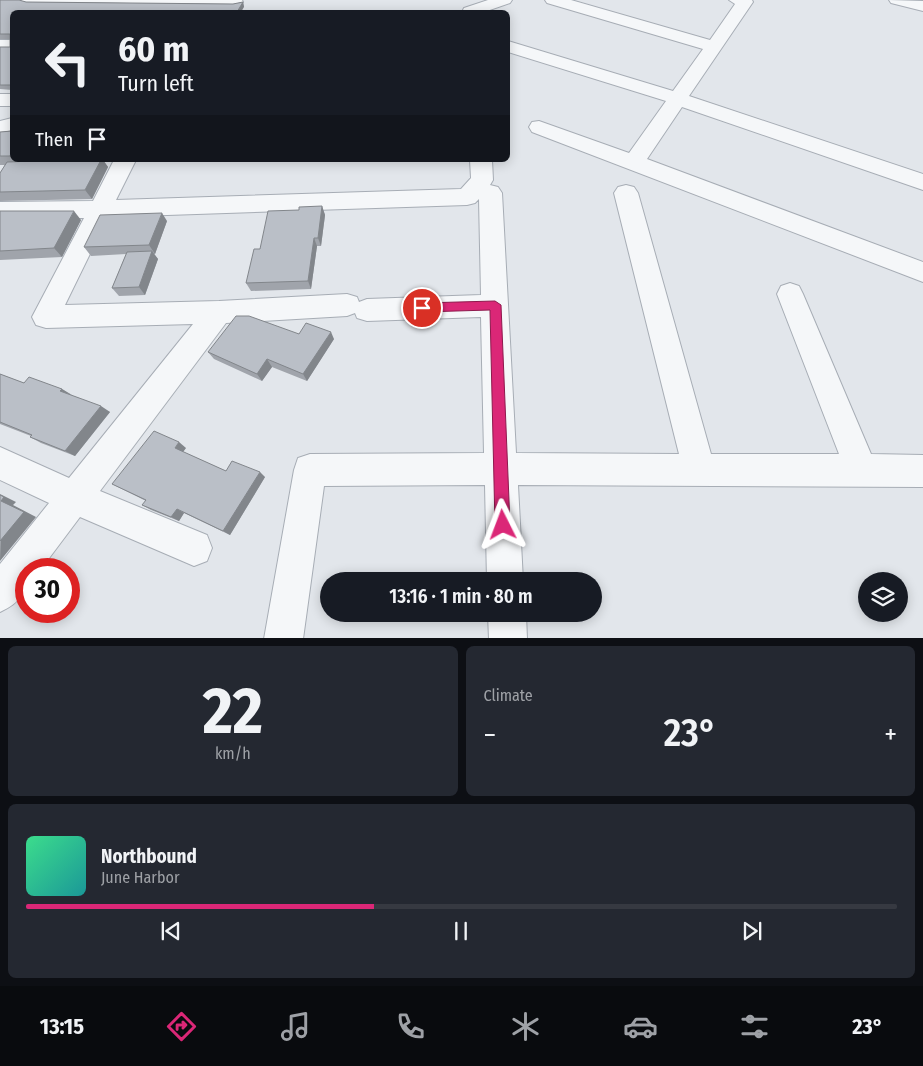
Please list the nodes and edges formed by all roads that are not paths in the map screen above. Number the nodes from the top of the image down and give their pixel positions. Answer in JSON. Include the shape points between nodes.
{"nodes":[{"id":1,"x":29,"y":0,"type":"edge"},
{"id":2,"x":504,"y":0,"type":"edge"},
{"id":3,"x":553,"y":0,"type":"edge"},
{"id":4,"x":737,"y":0,"type":"edge"},
{"id":5,"x":898,"y":0,"type":"edge"},
{"id":6,"x":236,"y":2,"type":"edge"},
{"id":7,"x":923,"y":6,"type":"edge"},
{"id":8,"x":476,"y":10,"type":"edge"},
{"id":9,"x":510,"y":47,"type":"edge"},
{"id":10,"x":714,"y":48,"type":"junction"},
{"id":11,"x":679,"y":100,"type":"junction"},
{"id":12,"x":539,"y":127,"type":"dead end"},
{"id":13,"x":125,"y":162,"type":"edge"},
{"id":14,"x":481,"y":162,"type":"edge"},
{"id":15,"x":633,"y":163,"type":"junction"},
{"id":16,"x":923,"y":182,"type":"edge"},
{"id":17,"x":490,"y":193,"type":"dead end"},
{"id":18,"x":626,"y":193,"type":"dead end"},
{"id":19,"x":101,"y":209,"type":"junction"},
{"id":20,"x":0,"y":210,"type":"edge"},
{"id":21,"x":923,"y":272,"type":"edge"},
{"id":22,"x":790,"y":294,"type":"dead end"},
{"id":23,"x":495,"y":305,"type":"junction"},
{"id":24,"x":219,"y":312,"type":"junction"},
{"id":25,"x":0,"y":463,"type":"edge"},
{"id":26,"x":500,"y":469,"type":"junction"},
{"id":27,"x":699,"y":470,"type":"junction"},
{"id":28,"x":862,"y":471,"type":"junction"},
{"id":29,"x":923,"y":471,"type":"edge"},
{"id":30,"x":75,"y":498,"type":"junction"},
{"id":31,"x":194,"y":548,"type":"dead end"},
{"id":32,"x":505,"y":572,"type":"edge"},
{"id":33,"x":0,"y":594,"type":"edge"},
{"id":34,"x":507,"y":622,"type":"edge"},
{"id":35,"x":283,"y":638,"type":"edge"},
{"id":36,"x":508,"y":638,"type":"edge"}],
"edges":[{"from":1,"to":6,"type":"street"},
{"from":2,"to":8,"type":"street"},
{"from":3,"to":10,"type":"street"},
{"from":4,"to":10,"type":"street","via":[[745,2]]},
{"from":5,"to":7,"type":"street"},
{"from":9,"to":11,"type":"street"},
{"from":10,"to":11,"type":"street"},
{"from":11,"to":15,"type":"street"},
{"from":11,"to":16,"type":"street"},
{"from":12,"to":15,"type":"street"},
{"from":13,"to":19,"type":"street"},
{"from":14,"to":19,"type":"street","via":[[482,180],[467,197]]},
{"from":15,"to":21,"type":"street"},
{"from":17,"to":23,"type":"street"},
{"from":18,"to":27,"type":"street"},
{"from":19,"to":20,"type":"street"},
{"from":19,"to":24,"type":"street","via":[[46,316]]},
{"from":22,"to":28,"type":"street"},
{"from":23,"to":24,"type":"street"},
{"from":23,"to":26,"type":"street"},
{"from":24,"to":30,"type":"street"},
{"from":25,"to":30,"type":"street"},
{"from":26,"to":27,"type":"street"},
{"from":26,"to":32,"type":"street"},
{"from":26,"to":35,"type":"street","via":[[310,470]]},
{"from":27,"to":28,"type":"street"},
{"from":28,"to":29,"type":"street"},
{"from":30,"to":31,"type":"street"},
{"from":30,"to":33,"type":"street"},
{"from":34,"to":36,"type":"street"}]}
